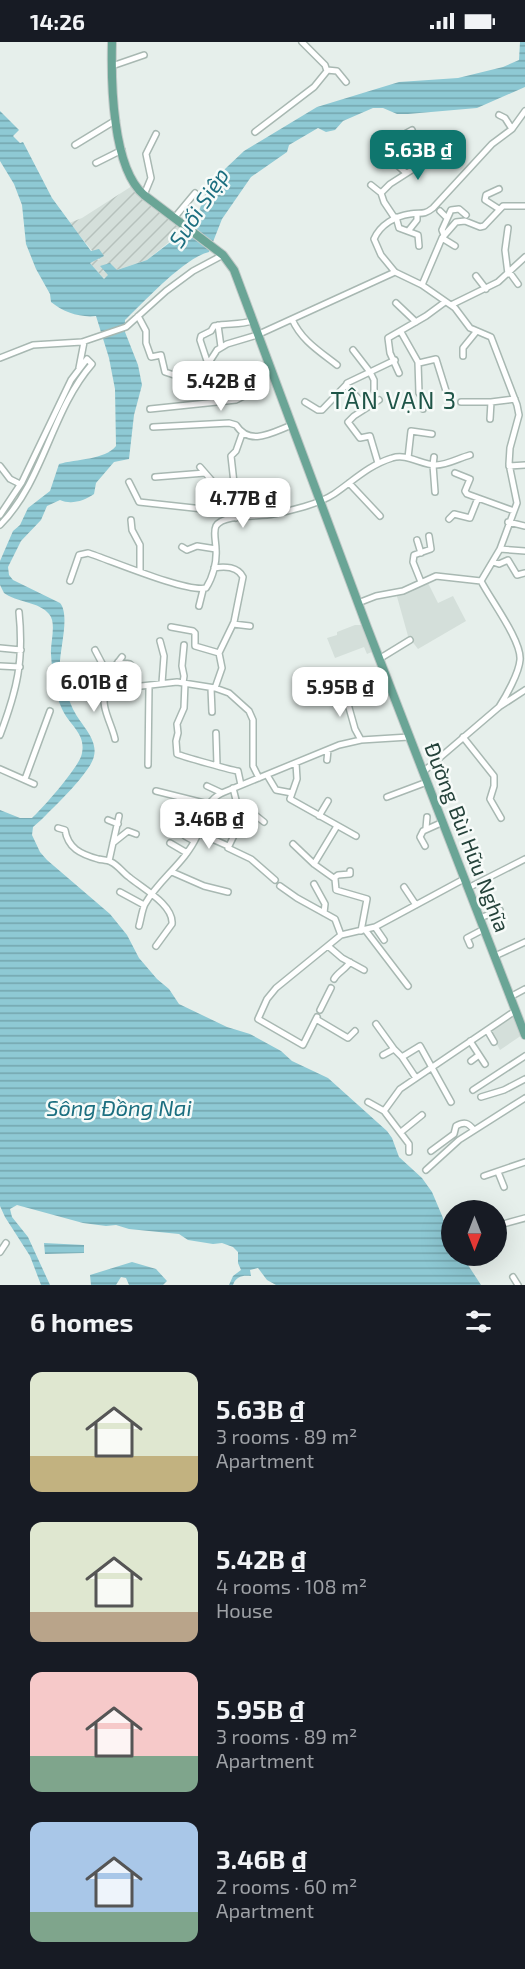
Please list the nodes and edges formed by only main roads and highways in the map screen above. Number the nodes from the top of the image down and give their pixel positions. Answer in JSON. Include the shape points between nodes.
{"nodes":[{"id":1,"x":110,"y":43,"type":"edge"},
{"id":2,"x":525,"y":1035,"type":"edge"}],
"edges":[{"from":1,"to":2,"type":"main road","name":"Đường Bùi Hữu Nghĩa","via":[[116,120],[130,179],[144,195],[221,253],[234,270]]}]}
